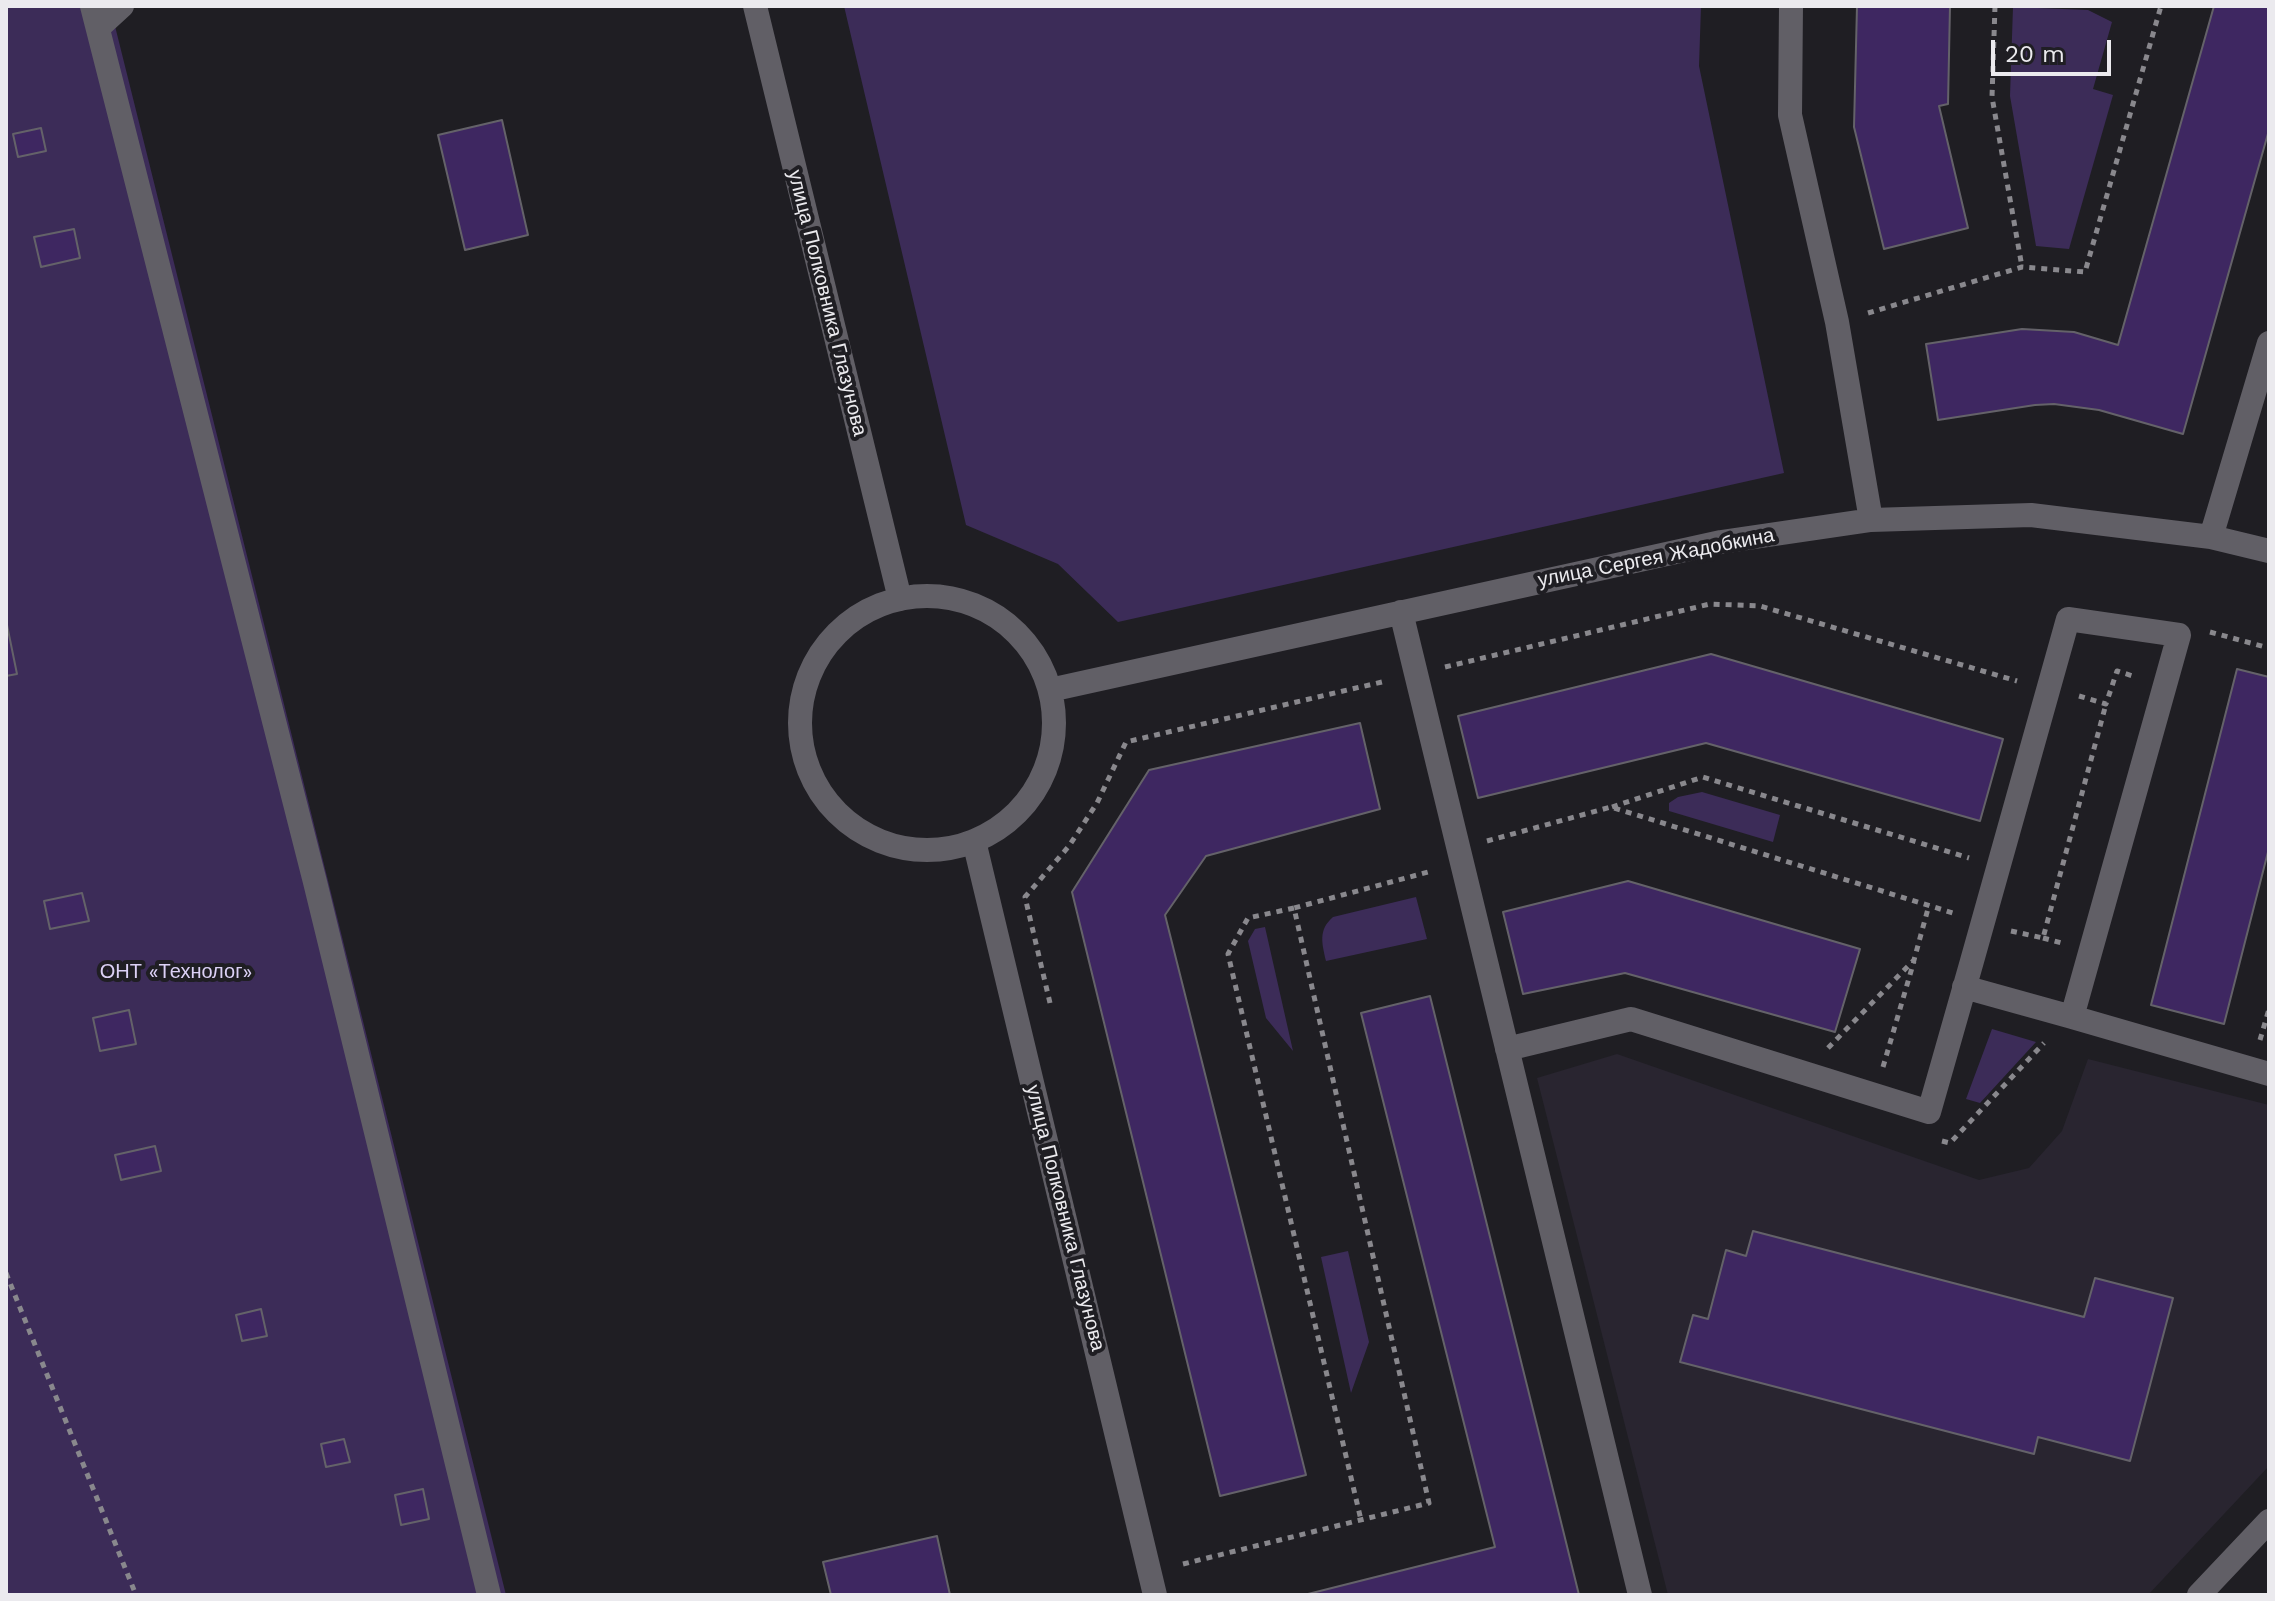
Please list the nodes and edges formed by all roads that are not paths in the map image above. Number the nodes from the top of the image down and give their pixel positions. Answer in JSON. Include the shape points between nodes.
{"nodes":[{"id":1,"x":122,"y":6,"type":"edge"},
{"id":2,"x":755,"y":6,"type":"edge"},
{"id":3,"x":1791,"y":6,"type":"edge"},
{"id":4,"x":95,"y":17,"type":"edge"},
{"id":5,"x":2269,"y":343,"type":"edge"},
{"id":6,"x":1871,"y":520,"type":"junction"},
{"id":7,"x":2211,"y":537,"type":"junction"},
{"id":8,"x":2269,"y":551,"type":"edge"},
{"id":9,"x":900,"y":599,"type":"junction"},
{"id":10,"x":1401,"y":612,"type":"junction"},
{"id":11,"x":1050,"y":690,"type":"junction"},
{"id":12,"x":974,"y":841,"type":"junction"},
{"id":13,"x":1964,"y":987,"type":"junction"},
{"id":14,"x":2072,"y":1017,"type":"junction"},
{"id":15,"x":1507,"y":1049,"type":"junction"},
{"id":16,"x":2269,"y":1074,"type":"edge"},
{"id":17,"x":2269,"y":1521,"type":"edge"},
{"id":18,"x":489,"y":1595,"type":"edge"},
{"id":19,"x":1155,"y":1595,"type":"edge"},
{"id":20,"x":1640,"y":1595,"type":"edge"},
{"id":21,"x":2199,"y":1595,"type":"edge"}],
"edges":[{"from":1,"to":4,"type":"street"},
{"from":2,"to":9,"type":"street","name":"улица Полковника Глазунова"},
{"from":3,"to":6,"type":"street","via":[[1790,115],[1837,322]]},
{"from":4,"to":18,"type":"street"},
{"from":5,"to":7,"type":"street"},
{"from":6,"to":7,"type":"street","name":"улица Сергея Жадобкина","via":[[2031,515]]},
{"from":6,"to":10,"type":"street","name":"улица Сергея Жадобкина","via":[[1721,542]]},
{"from":7,"to":8,"type":"street","name":"улица Сергея Жадобкина"},
{"from":9,"to":11,"type":"street","via":[[940,596],[997,617],[1021,637]]},
{"from":9,"to":12,"type":"street","via":[[853,619],[813,665],[803,694],[804,755],[815,784],[856,829],[884,843],[914,849]]},
{"from":10,"to":11,"type":"street","name":"улица Сергея Жадобкина"},
{"from":10,"to":15,"type":"street"},
{"from":11,"to":12,"type":"street","via":[[1051,752],[1041,780],[1023,806]]},
{"from":12,"to":19,"type":"street","name":"улица Полковника Глазунова"},
{"from":13,"to":14,"type":"street"},
{"from":13,"to":14,"type":"street","via":[[2068,619],[2179,635]]},
{"from":13,"to":15,"type":"street","via":[[1929,1112],[1631,1019]]},
{"from":14,"to":16,"type":"street"},
{"from":15,"to":20,"type":"street"},
{"from":17,"to":21,"type":"street"}]}
